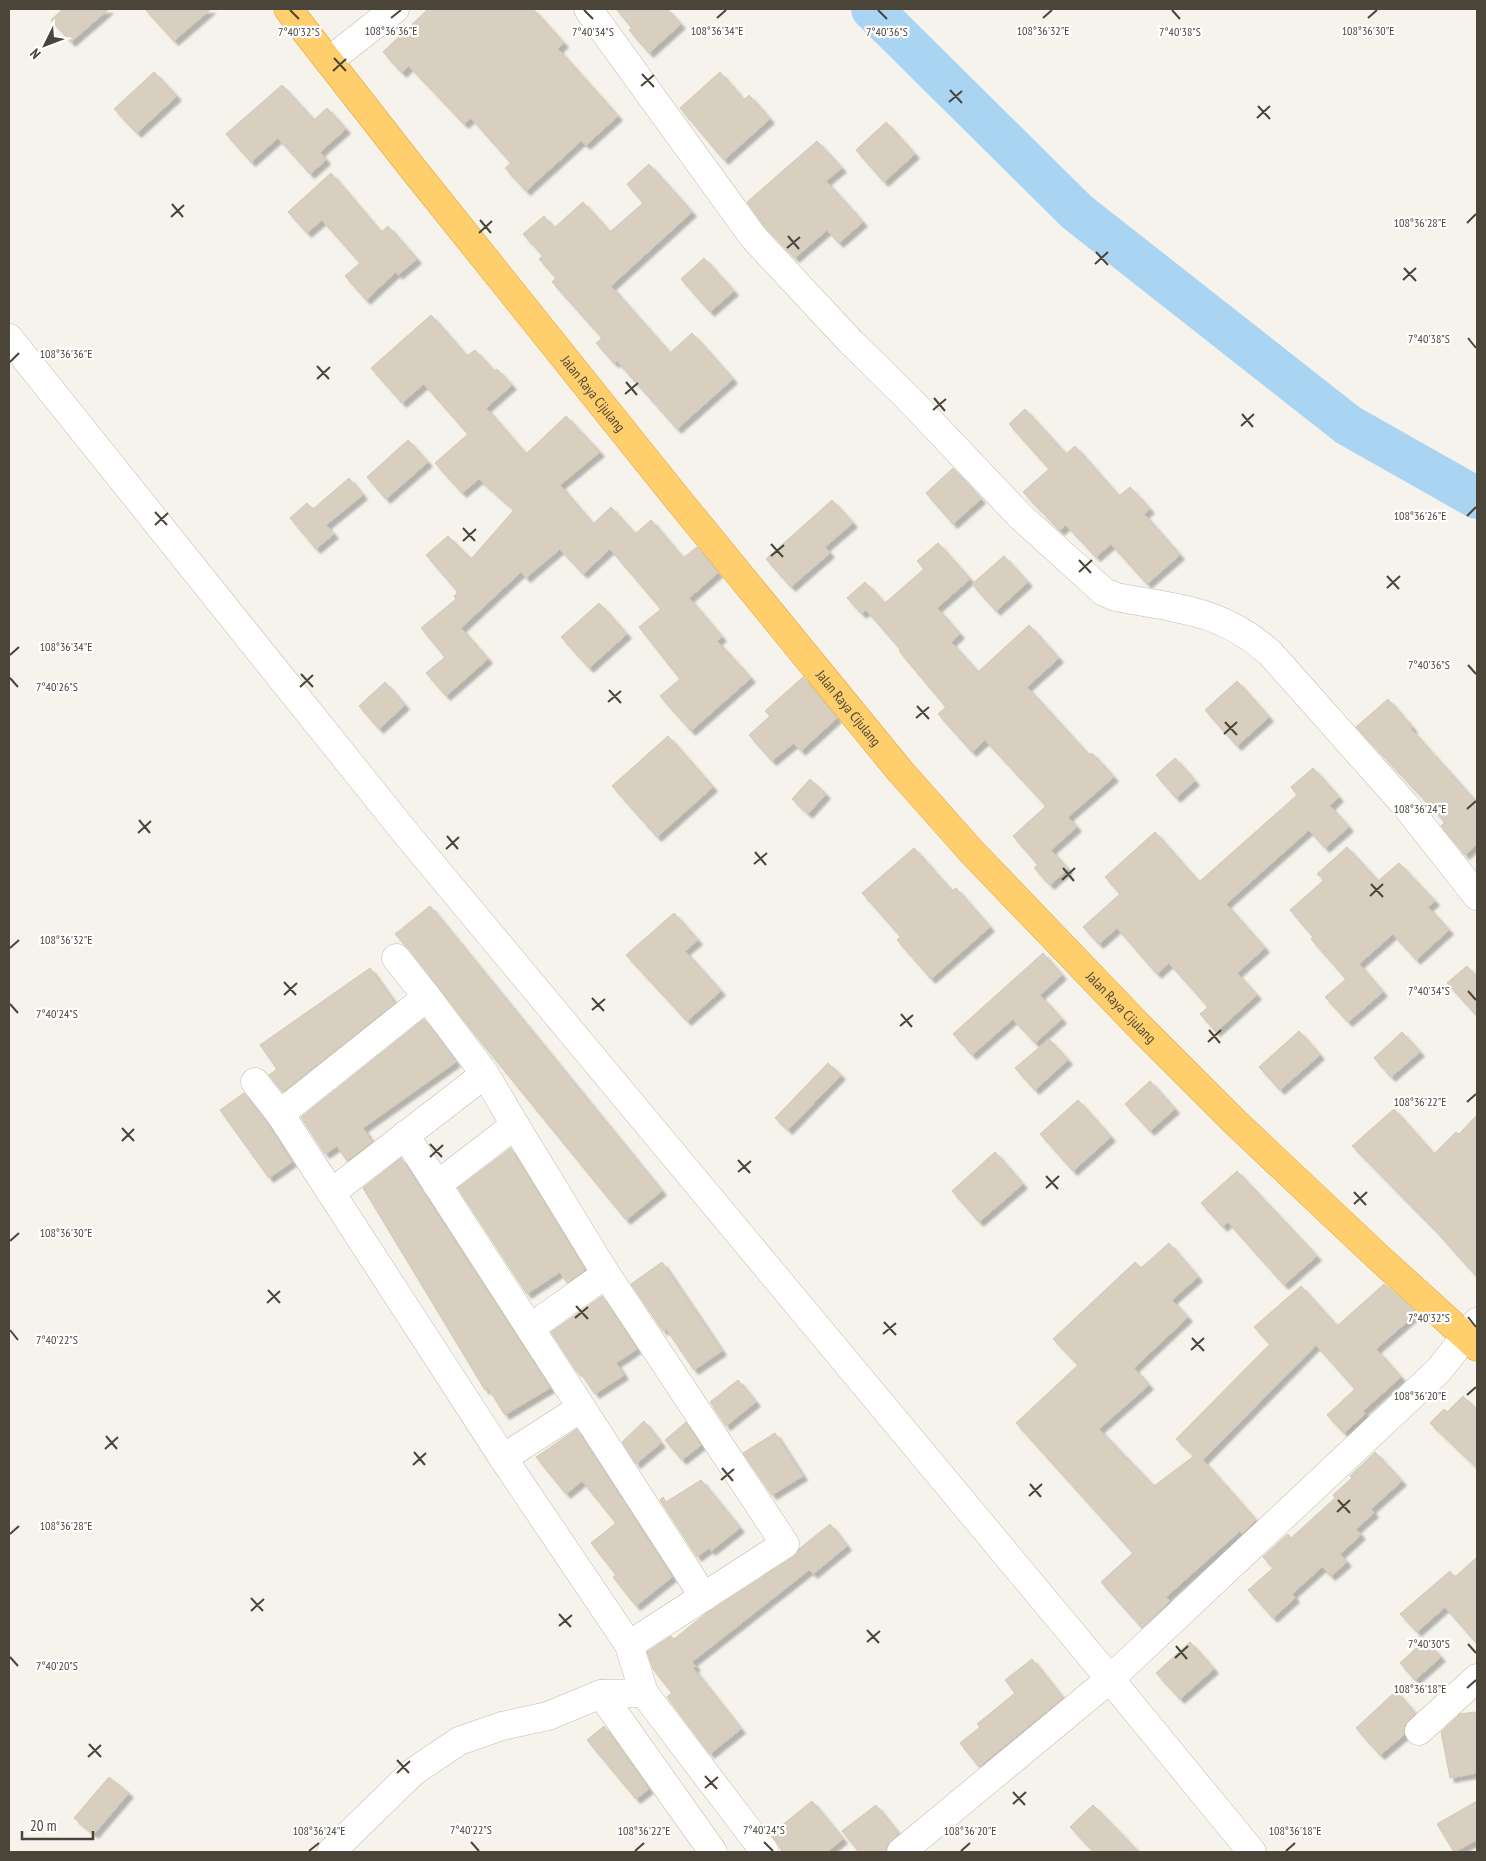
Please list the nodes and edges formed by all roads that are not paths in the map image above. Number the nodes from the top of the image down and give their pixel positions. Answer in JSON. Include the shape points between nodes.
{"nodes":[{"id":1,"x":288,"y":9,"type":"edge"},
{"id":2,"x":395,"y":9,"type":"edge"},
{"id":3,"x":588,"y":9,"type":"edge"},
{"id":4,"x":330,"y":60,"type":"junction"},
{"id":5,"x":9,"y":338,"type":"edge"},
{"id":6,"x":1477,"y":896,"type":"edge"},
{"id":7,"x":396,"y":958,"type":"dead end"},
{"id":8,"x":427,"y":997,"type":"junction"},
{"id":9,"x":485,"y":1074,"type":"junction"},
{"id":10,"x":255,"y":1082,"type":"dead end"},
{"id":11,"x":280,"y":1114,"type":"junction"},
{"id":12,"x":515,"y":1125,"type":"junction"},
{"id":13,"x":405,"y":1135,"type":"junction"},
{"id":14,"x":437,"y":1185,"type":"junction"},
{"id":15,"x":331,"y":1193,"type":"junction"},
{"id":16,"x":606,"y":1274,"type":"junction"},
{"id":17,"x":530,"y":1328,"type":"junction"},
{"id":18,"x":1474,"y":1335,"type":"edge"},
{"id":19,"x":581,"y":1408,"type":"junction"},
{"id":20,"x":503,"y":1458,"type":"junction"},
{"id":21,"x":704,"y":1597,"type":"junction"},
{"id":22,"x":629,"y":1645,"type":"junction"},
{"id":23,"x":1110,"y":1679,"type":"junction"},
{"id":24,"x":1473,"y":1691,"type":"edge"},
{"id":25,"x":644,"y":1693,"type":"junction"},
{"id":26,"x":602,"y":1694,"type":"junction"},
{"id":27,"x":1419,"y":1731,"type":"dead end"},
{"id":28,"x":331,"y":1852,"type":"edge"},
{"id":29,"x":714,"y":1852,"type":"edge"},
{"id":30,"x":765,"y":1852,"type":"edge"},
{"id":31,"x":900,"y":1852,"type":"edge"},
{"id":32,"x":1252,"y":1852,"type":"edge"}],
"edges":[{"from":1,"to":4,"type":"highway","name":"Jalan Raya Cijulang"},
{"from":2,"to":4,"type":"street"},
{"from":3,"to":6,"type":"street","via":[[754,238],[1020,516],[1104,592],[1211,615],[1253,638],[1406,806]]},
{"from":4,"to":18,"type":"highway","name":"Jalan Raya Cijulang","via":[[680,502],[900,771],[965,844],[1236,1123]]},
{"from":5,"to":23,"type":"street","via":[[404,831]]},
{"from":7,"to":8,"type":"street"},
{"from":8,"to":9,"type":"street"},
{"from":8,"to":11,"type":"street"},
{"from":9,"to":12,"type":"street"},
{"from":9,"to":13,"type":"street"},
{"from":10,"to":11,"type":"street"},
{"from":11,"to":15,"type":"street"},
{"from":12,"to":14,"type":"street"},
{"from":12,"to":16,"type":"street"},
{"from":13,"to":14,"type":"street"},
{"from":13,"to":15,"type":"street"},
{"from":14,"to":17,"type":"street"},
{"from":15,"to":20,"type":"street"},
{"from":16,"to":17,"type":"street"},
{"from":16,"to":21,"type":"street","via":[[785,1544]]},
{"from":17,"to":19,"type":"street"},
{"from":18,"to":23,"type":"street"},
{"from":19,"to":20,"type":"street"},
{"from":19,"to":21,"type":"street"},
{"from":20,"to":22,"type":"street"},
{"from":21,"to":22,"type":"street"},
{"from":22,"to":25,"type":"street"},
{"from":23,"to":31,"type":"street"},
{"from":23,"to":32,"type":"street"},
{"from":24,"to":27,"type":"street"},
{"from":25,"to":26,"type":"street"},
{"from":25,"to":30,"type":"street"},
{"from":26,"to":28,"type":"street","via":[[548,1716],[502,1726],[459,1741],[413,1772]]},
{"from":26,"to":29,"type":"street"}]}
